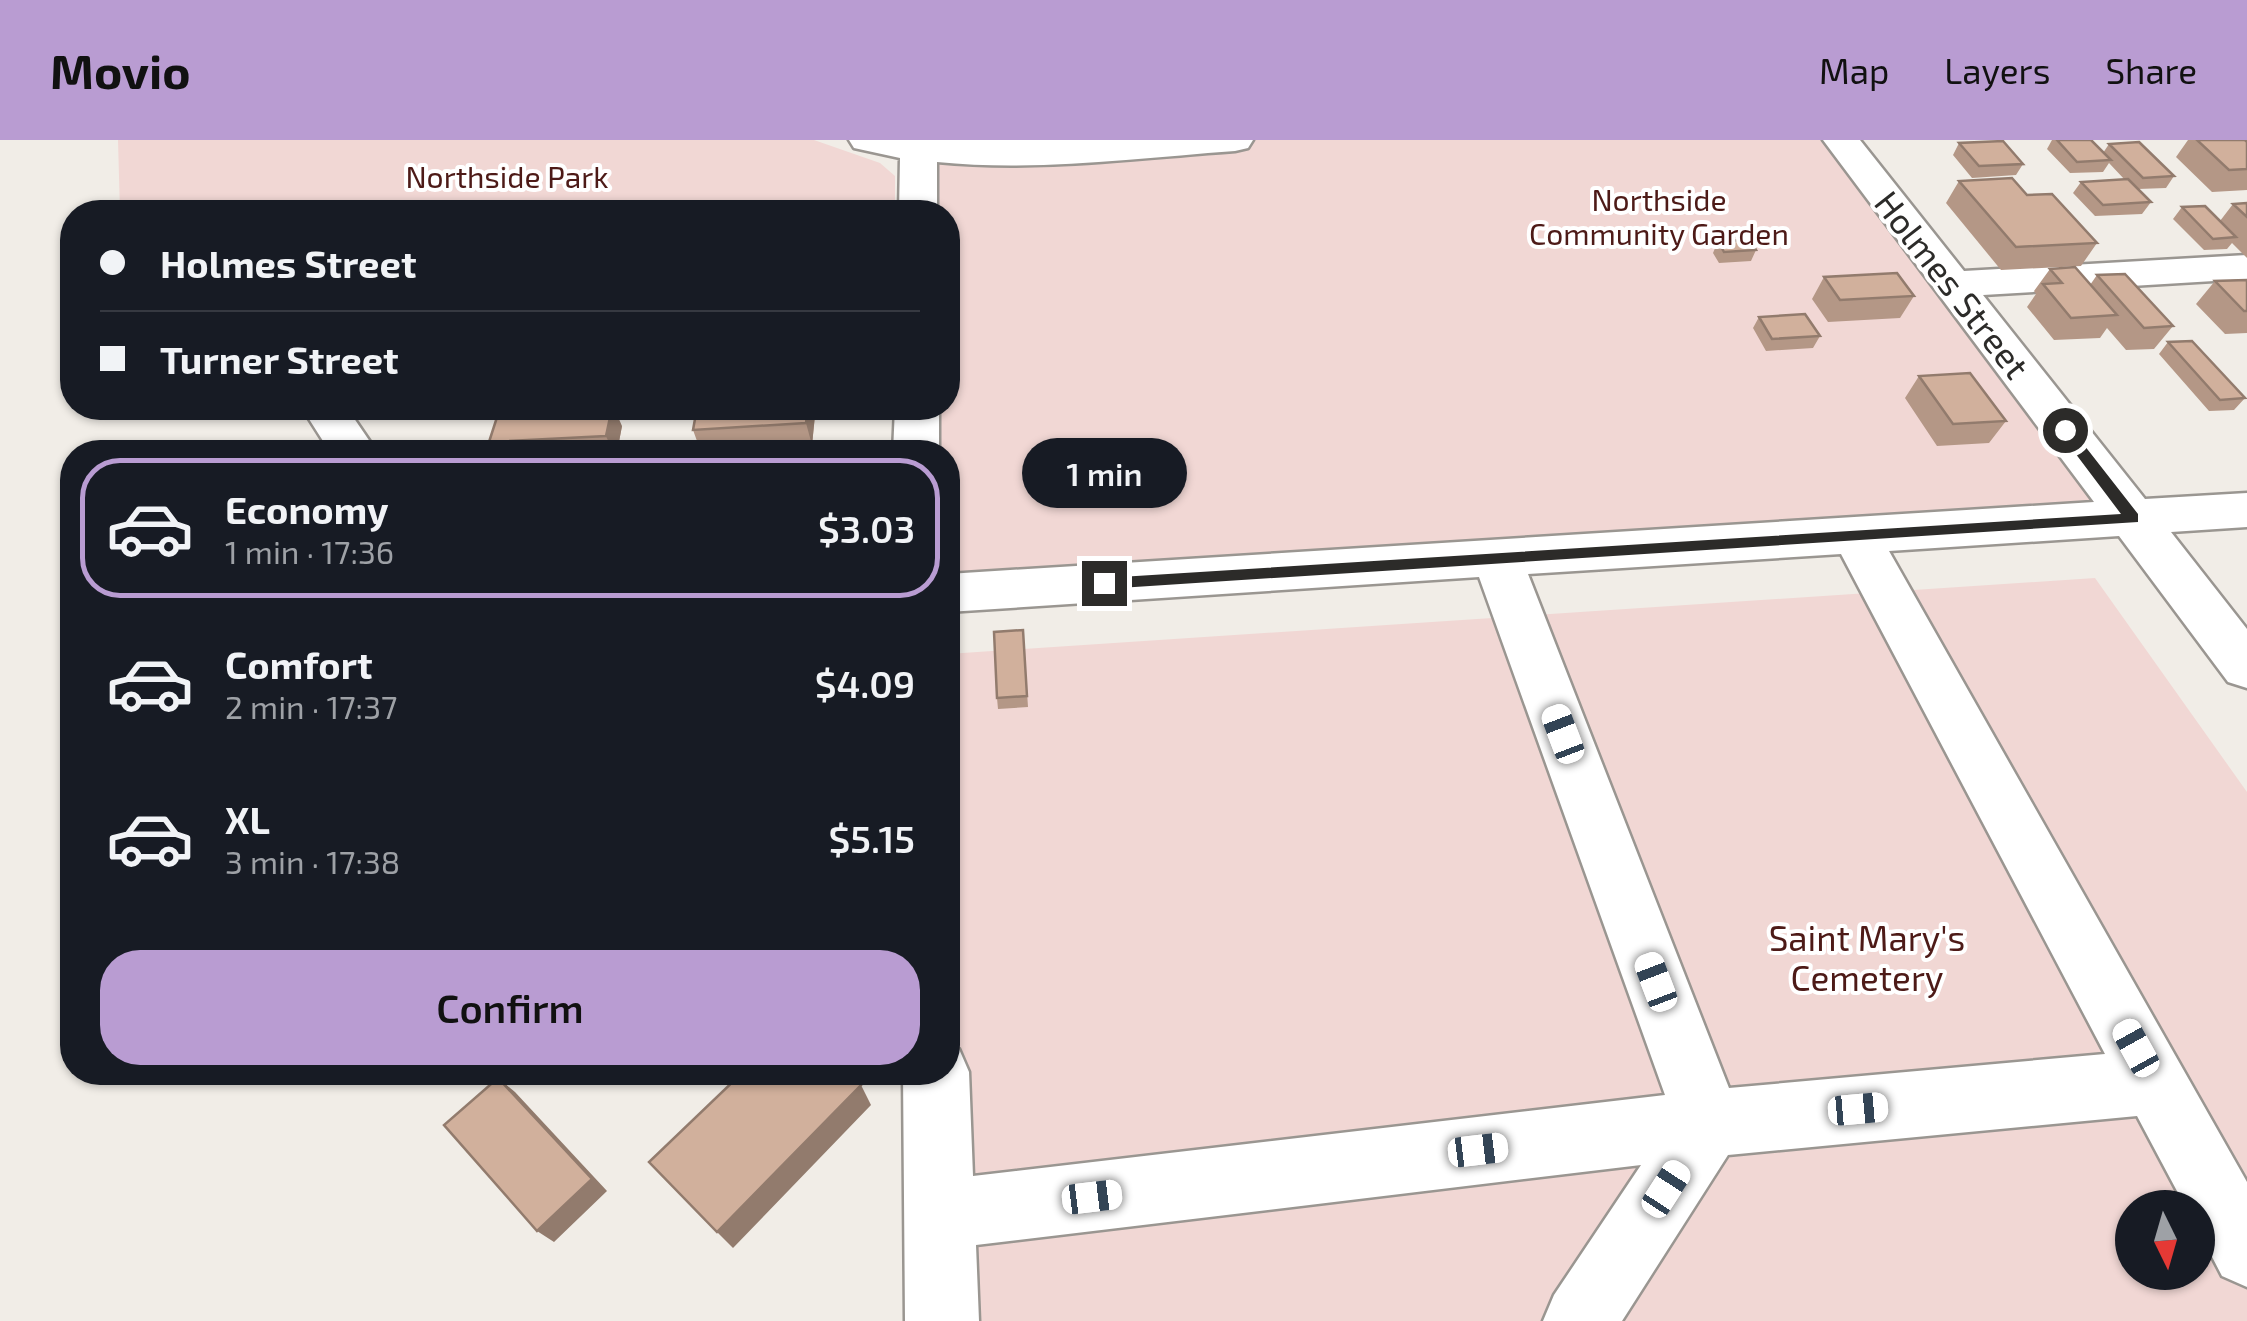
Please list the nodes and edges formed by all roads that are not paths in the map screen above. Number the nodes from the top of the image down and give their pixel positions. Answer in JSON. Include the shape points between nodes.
{"nodes":[{"id":1,"x":868,"y":140,"type":"edge"},
{"id":2,"x":1235,"y":140,"type":"edge"},
{"id":3,"x":1841,"y":140,"type":"edge"},
{"id":4,"x":919,"y":145,"type":"edge"},
{"id":5,"x":918,"y":200,"type":"edge"},
{"id":6,"x":2247,"y":267,"type":"edge"},
{"id":7,"x":1952,"y":284,"type":"junction"},
{"id":8,"x":2247,"y":510,"type":"edge"},
{"id":9,"x":2133,"y":518,"type":"junction"},
{"id":10,"x":1856,"y":536,"type":"junction"},
{"id":11,"x":1497,"y":558,"type":"junction"},
{"id":12,"x":960,"y":592,"type":"edge"},
{"id":13,"x":2247,"y":666,"type":"edge"},
{"id":14,"x":2155,"y":1082,"type":"junction"},
{"id":15,"x":936,"y":1085,"type":"edge"},
{"id":16,"x":1709,"y":1122,"type":"junction"},
{"id":17,"x":938,"y":1216,"type":"junction"},
{"id":18,"x":2247,"y":1251,"type":"edge"},
{"id":19,"x":942,"y":1321,"type":"edge"},
{"id":20,"x":1580,"y":1321,"type":"edge"}],
"edges":[{"from":1,"to":4,"type":"street"},
{"from":2,"to":4,"type":"street","via":[[1006,152]]},
{"from":3,"to":7,"type":"street","name":"Holmes Street"},
{"from":4,"to":5,"type":"street"},
{"from":6,"to":7,"type":"street"},
{"from":7,"to":9,"type":"street","name":"Holmes Street"},
{"from":8,"to":9,"type":"street"},
{"from":9,"to":10,"type":"street"},
{"from":9,"to":13,"type":"street","name":"Holmes Street"},
{"from":10,"to":11,"type":"street"},
{"from":10,"to":14,"type":"street"},
{"from":11,"to":12,"type":"street"},
{"from":11,"to":16,"type":"street"},
{"from":14,"to":16,"type":"street"},
{"from":14,"to":18,"type":"street"},
{"from":15,"to":17,"type":"street"},
{"from":16,"to":17,"type":"street"},
{"from":16,"to":20,"type":"street"},
{"from":17,"to":19,"type":"street"}]}
